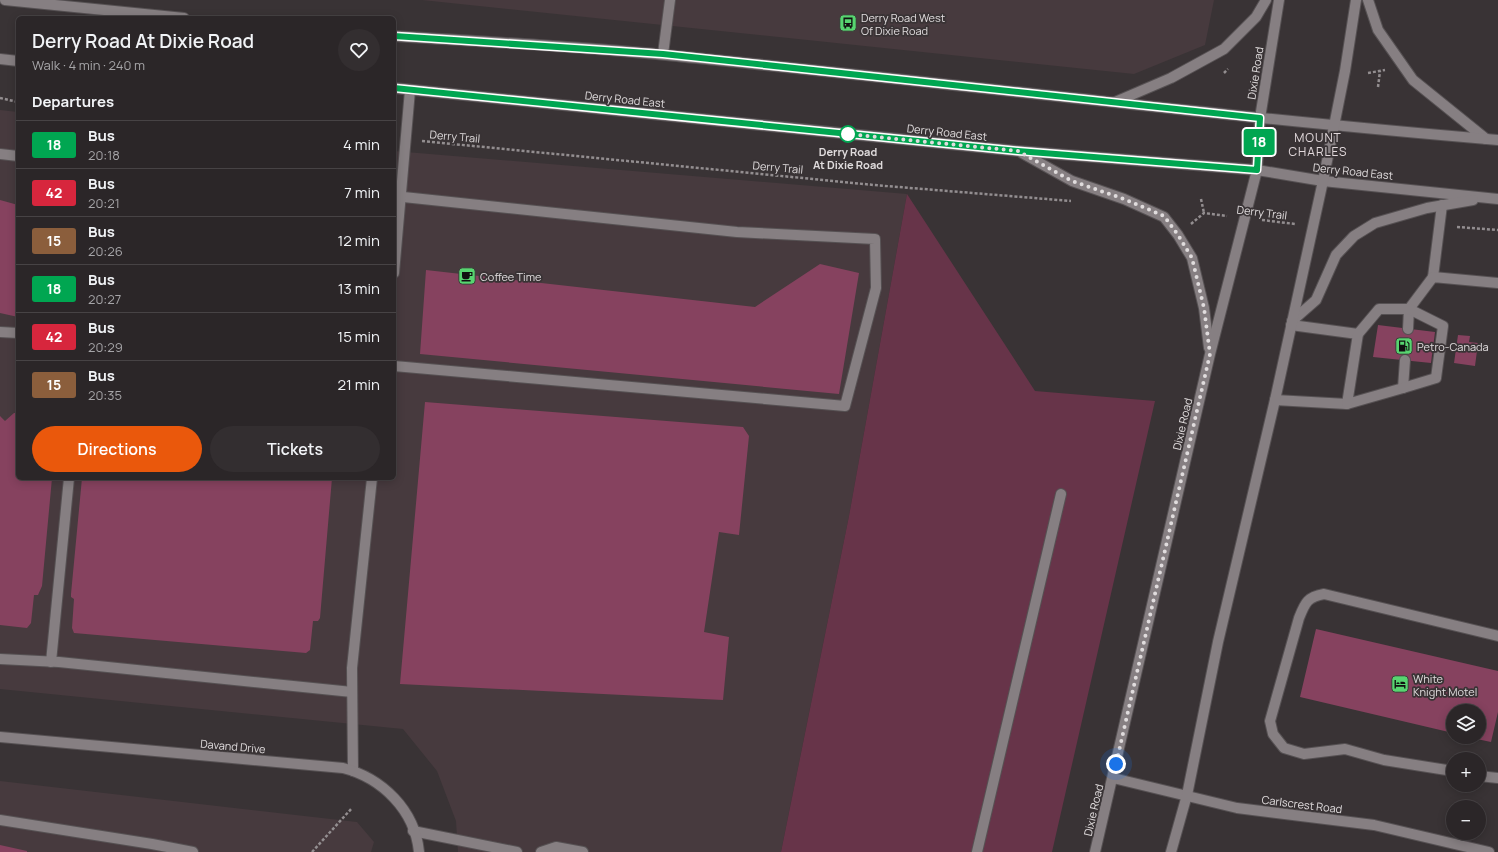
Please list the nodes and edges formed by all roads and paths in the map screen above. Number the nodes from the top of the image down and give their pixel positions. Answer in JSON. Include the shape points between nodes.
{"nodes":[{"id":1,"x":5,"y":0,"type":"edge"},
{"id":2,"x":670,"y":0,"type":"edge"},
{"id":3,"x":1266,"y":0,"type":"edge"},
{"id":4,"x":1279,"y":0,"type":"edge"},
{"id":5,"x":1356,"y":0,"type":"edge"},
{"id":6,"x":1368,"y":0,"type":"edge"},
{"id":7,"x":164,"y":16,"type":"edge"},
{"id":8,"x":396,"y":36,"type":"edge"},
{"id":9,"x":663,"y":54,"type":"junction"},
{"id":10,"x":0,"y":59,"type":"edge"},
{"id":11,"x":16,"y":61,"type":"edge"},
{"id":12,"x":1390,"y":69,"type":"dead end"},
{"id":13,"x":1380,"y":71,"type":"junction"},
{"id":14,"x":1368,"y":73,"type":"dead end"},
{"id":15,"x":1378,"y":87,"type":"dead end"},
{"id":16,"x":396,"y":88,"type":"edge"},
{"id":17,"x":410,"y":90,"type":"junction"},
{"id":18,"x":0,"y":98,"type":"edge"},
{"id":19,"x":16,"y":102,"type":"edge"},
{"id":20,"x":1115,"y":102,"type":"junction"},
{"id":21,"x":1260,"y":118,"type":"junction"},
{"id":22,"x":1334,"y":125,"type":"junction"},
{"id":23,"x":1486,"y":139,"type":"junction"},
{"id":24,"x":406,"y":140,"type":"junction"},
{"id":25,"x":1498,"y":140,"type":"edge"},
{"id":26,"x":1018,"y":151,"type":"junction"},
{"id":27,"x":0,"y":154,"type":"edge"},
{"id":28,"x":16,"y":156,"type":"edge"},
{"id":29,"x":1257,"y":170,"type":"junction"},
{"id":30,"x":1323,"y":180,"type":"junction"},
{"id":31,"x":398,"y":197,"type":"edge"},
{"id":32,"x":1485,"y":198,"type":"junction"},
{"id":33,"x":1201,"y":199,"type":"dead end"},
{"id":34,"x":1498,"y":199,"type":"edge"},
{"id":35,"x":1072,"y":201,"type":"dead end"},
{"id":36,"x":1442,"y":205,"type":"junction"},
{"id":37,"x":1204,"y":213,"type":"junction"},
{"id":38,"x":1245,"y":218,"type":"junction"},
{"id":39,"x":1189,"y":226,"type":"dead end"},
{"id":40,"x":1312,"y":226,"type":"junction"},
{"id":41,"x":396,"y":235,"type":"edge"},
{"id":42,"x":1433,"y":277,"type":"junction"},
{"id":43,"x":1498,"y":283,"type":"edge"},
{"id":44,"x":1409,"y":309,"type":"junction"},
{"id":45,"x":1292,"y":323,"type":"junction"},
{"id":46,"x":1408,"y":329,"type":"dead end"},
{"id":47,"x":0,"y":332,"type":"edge"},
{"id":48,"x":16,"y":333,"type":"edge"},
{"id":49,"x":1358,"y":334,"type":"junction"},
{"id":50,"x":1210,"y":354,"type":"junction"},
{"id":51,"x":1405,"y":360,"type":"dead end"},
{"id":52,"x":396,"y":366,"type":"edge"},
{"id":53,"x":1403,"y":388,"type":"junction"},
{"id":54,"x":1274,"y":400,"type":"junction"},
{"id":55,"x":1347,"y":404,"type":"junction"},
{"id":56,"x":69,"y":480,"type":"edge"},
{"id":57,"x":372,"y":480,"type":"edge"},
{"id":58,"x":1061,"y":494,"type":"dead end"},
{"id":59,"x":1498,"y":636,"type":"edge"},
{"id":60,"x":0,"y":658,"type":"edge"},
{"id":61,"x":51,"y":662,"type":"junction"},
{"id":62,"x":352,"y":692,"type":"junction"},
{"id":63,"x":0,"y":737,"type":"edge"},
{"id":64,"x":1446,"y":770,"type":"edge"},
{"id":65,"x":353,"y":771,"type":"junction"},
{"id":66,"x":1486,"y":777,"type":"edge"},
{"id":67,"x":1113,"y":778,"type":"junction"},
{"id":68,"x":1498,"y":778,"type":"edge"},
{"id":69,"x":1187,"y":795,"type":"junction"},
{"id":70,"x":352,"y":808,"type":"dead end"},
{"id":71,"x":0,"y":820,"type":"edge"},
{"id":72,"x":413,"y":831,"type":"junction"},
{"id":73,"x":1460,"y":848,"type":"edge"},
{"id":74,"x":193,"y":852,"type":"edge"},
{"id":75,"x":312,"y":852,"type":"edge"},
{"id":76,"x":418,"y":852,"type":"edge"},
{"id":77,"x":517,"y":852,"type":"edge"},
{"id":78,"x":541,"y":852,"type":"edge"},
{"id":79,"x":583,"y":852,"type":"edge"},
{"id":80,"x":978,"y":852,"type":"edge"},
{"id":81,"x":1096,"y":852,"type":"edge"},
{"id":82,"x":1171,"y":852,"type":"edge"},
{"id":83,"x":1489,"y":852,"type":"edge"}],
"edges":[{"from":1,"to":7,"type":"main road"},
{"from":2,"to":9,"type":"main road"},
{"from":3,"to":20,"type":"main road","via":[[1256,17],[1224,49],[1171,78]]},
{"from":4,"to":21,"type":"main road","name":"Dixie Road"},
{"from":5,"to":22,"type":"main road"},
{"from":6,"to":23,"type":"main road","via":[[1378,30],[1413,80]]},
{"from":8,"to":9,"type":"main road"},
{"from":9,"to":20,"type":"main road"},
{"from":10,"to":11,"type":"main road"},
{"from":12,"to":13,"type":"path"},
{"from":13,"to":14,"type":"path"},
{"from":13,"to":15,"type":"path"},
{"from":16,"to":17,"type":"main road","name":"Derry Road East"},
{"from":17,"to":24,"type":"main road"},
{"from":17,"to":26,"type":"main road","name":"Derry Road East"},
{"from":18,"to":19,"type":"path"},
{"from":20,"to":21,"type":"main road"},
{"from":21,"to":22,"type":"main road"},
{"from":21,"to":29,"type":"main road","name":"Dixie Road"},
{"from":22,"to":23,"type":"main road"},
{"from":22,"to":30,"type":"main road"},
{"from":23,"to":25,"type":"main road"},
{"from":24,"to":31,"type":"main road"},
{"from":24,"to":35,"type":"path","name":"Derry Trail"},
{"from":26,"to":29,"type":"main road","name":"Derry Road East"},
{"from":26,"to":50,"type":"main road","via":[[1072,181],[1164,216],[1192,258],[1204,308]]},
{"from":27,"to":28,"type":"main road"},
{"from":29,"to":30,"type":"main road","name":"Derry Road East"},
{"from":29,"to":38,"type":"main road","name":"Dixie Road"},
{"from":30,"to":32,"type":"main road","name":"Derry Road East"},
{"from":30,"to":40,"type":"main road"},
{"from":31,"to":41,"type":"main road"},
{"from":31,"to":52,"type":"main road","via":[[737,232],[875,239],[876,288],[845,406]]},
{"from":32,"to":34,"type":"main road","name":"Derry Road East"},
{"from":32,"to":36,"type":"main road"},
{"from":33,"to":37,"type":"path"},
{"from":36,"to":42,"type":"main road"},
{"from":36,"to":45,"type":"main road","via":[[1375,223],[1354,236],[1336,255],[1316,300]]},
{"from":37,"to":38,"type":"path","name":"Derry Trail"},
{"from":37,"to":39,"type":"path"},
{"from":38,"to":40,"type":"path","name":"Derry Trail"},
{"from":38,"to":50,"type":"main road","name":"Dixie Road"},
{"from":40,"to":45,"type":"main road"},
{"from":42,"to":43,"type":"main road"},
{"from":42,"to":44,"type":"main road"},
{"from":44,"to":46,"type":"main road"},
{"from":44,"to":49,"type":"main road","via":[[1379,309]]},
{"from":44,"to":53,"type":"main road","via":[[1443,326],[1436,378]]},
{"from":45,"to":49,"type":"main road"},
{"from":45,"to":54,"type":"main road"},
{"from":47,"to":48,"type":"main road"},
{"from":49,"to":55,"type":"main road"},
{"from":50,"to":67,"type":"main road","name":"Dixie Road"},
{"from":51,"to":53,"type":"main road"},
{"from":53,"to":55,"type":"main road"},
{"from":54,"to":55,"type":"main road"},
{"from":54,"to":69,"type":"main road","via":[[1218,642]]},
{"from":56,"to":61,"type":"main road"},
{"from":57,"to":62,"type":"main road","via":[[352,668]]},
{"from":58,"to":80,"type":"main road"},
{"from":59,"to":64,"type":"main road","via":[[1324,594],[1314,596],[1304,604],[1270,721],[1273,734],[1284,748],[1304,754],[1345,749],[1384,760]]},
{"from":60,"to":61,"type":"main road"},
{"from":61,"to":62,"type":"main road"},
{"from":62,"to":65,"type":"main road"},
{"from":63,"to":65,"type":"main road","name":"Davand Drive","via":[[343,768]]},
{"from":65,"to":72,"type":"main road","name":"Davand Drive","via":[[387,790],[398,802]]},
{"from":66,"to":68,"type":"main road"},
{"from":67,"to":69,"type":"main road","name":"Carlscrest Road"},
{"from":67,"to":81,"type":"main road","name":"Dixie Road"},
{"from":69,"to":73,"type":"main road","name":"Carlscrest Road","via":[[1236,808],[1374,825]]},
{"from":69,"to":82,"type":"main road"},
{"from":70,"to":75,"type":"path"},
{"from":71,"to":74,"type":"main road"},
{"from":72,"to":76,"type":"main road","name":"Davand Drive"},
{"from":72,"to":77,"type":"main road"},
{"from":73,"to":83,"type":"main road","name":"Carlscrest Road"},
{"from":78,"to":79,"type":"main road","via":[[556,847]]}]}
